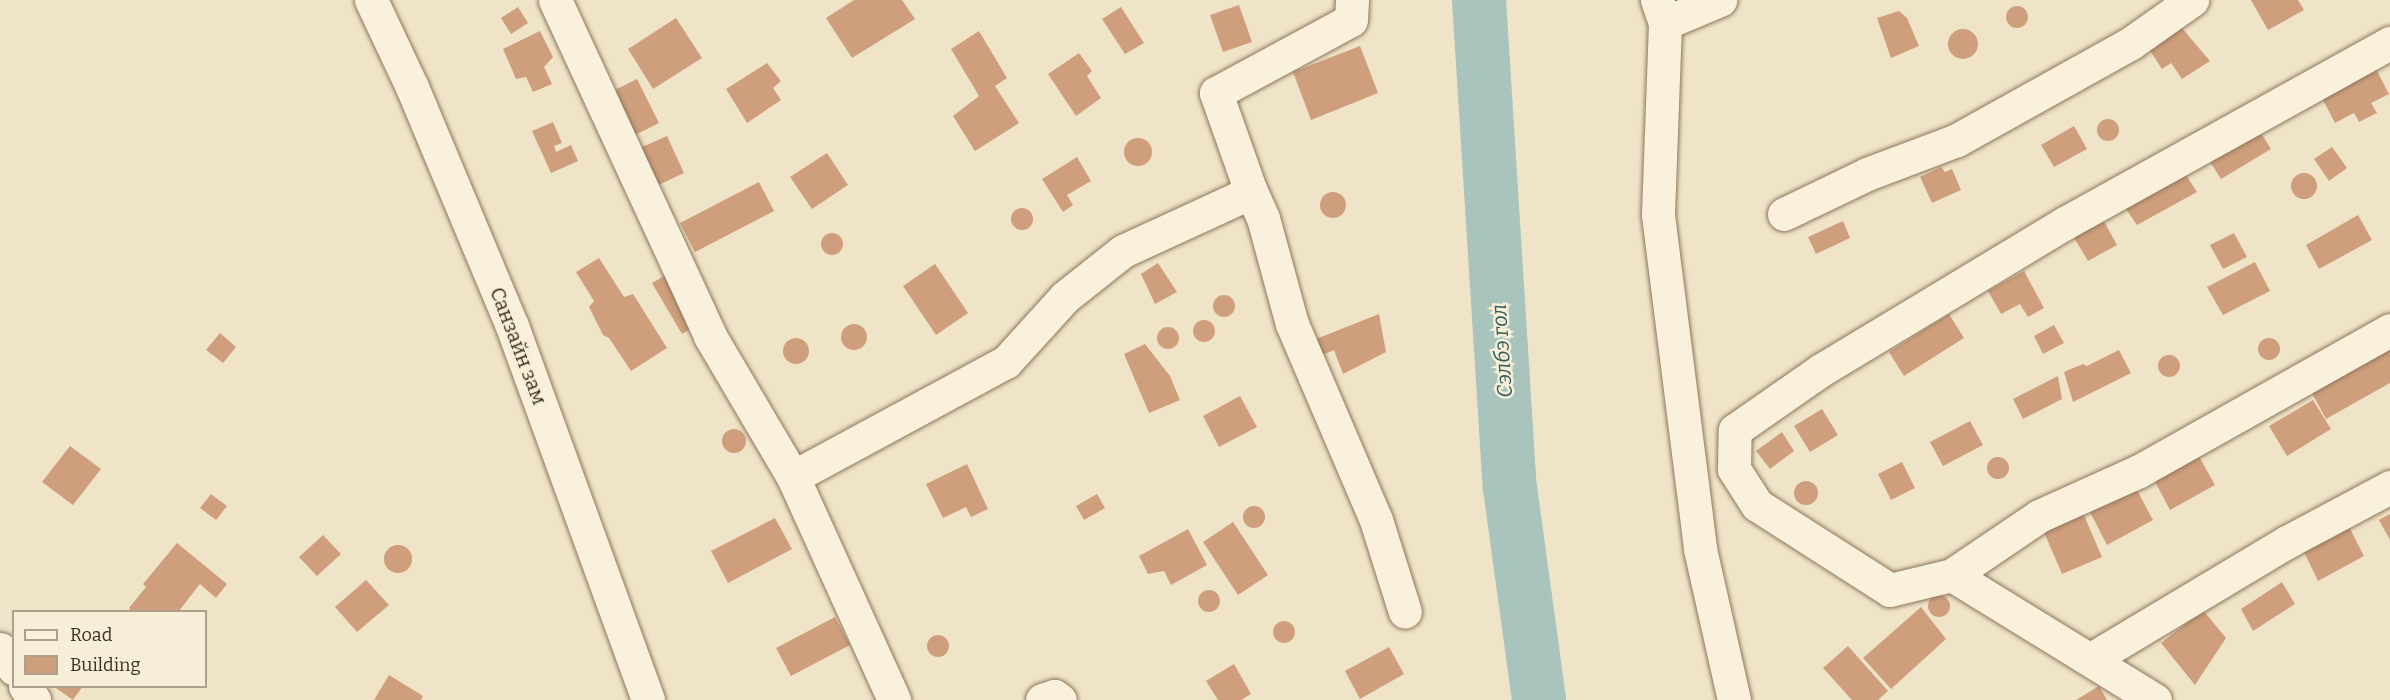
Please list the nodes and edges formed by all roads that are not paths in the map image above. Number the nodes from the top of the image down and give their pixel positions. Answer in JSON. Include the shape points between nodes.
{"nodes":[{"id":1,"x":371,"y":0,"type":"edge"},
{"id":2,"x":1352,"y":0,"type":"edge"},
{"id":3,"x":1720,"y":0,"type":"edge"},
{"id":4,"x":2192,"y":0,"type":"edge"},
{"id":5,"x":560,"y":2,"type":"edge"},
{"id":6,"x":1661,"y":11,"type":"edge"},
{"id":7,"x":2390,"y":43,"type":"edge"},
{"id":8,"x":1250,"y":189,"type":"junction"},
{"id":9,"x":1784,"y":214,"type":"dead end"},
{"id":10,"x":2390,"y":330,"type":"edge"},
{"id":11,"x":793,"y":477,"type":"junction"},
{"id":12,"x":2390,"y":487,"type":"edge"},
{"id":13,"x":1952,"y":575,"type":"junction"},
{"id":14,"x":1405,"y":612,"type":"dead end"},
{"id":15,"x":0,"y":649,"type":"edge"},
{"id":16,"x":2093,"y":658,"type":"junction"},
{"id":17,"x":12,"y":666,"type":"edge"},
{"id":18,"x":648,"y":700,"type":"edge"},
{"id":19,"x":894,"y":700,"type":"edge"},
{"id":20,"x":1042,"y":700,"type":"edge"},
{"id":21,"x":1060,"y":700,"type":"edge"},
{"id":22,"x":1734,"y":700,"type":"edge"},
{"id":23,"x":2155,"y":700,"type":"edge"}],
"edges":[{"from":1,"to":18,"type":"street","name":"Санзайн зам","via":[[412,87],[512,326]]},
{"from":2,"to":8,"type":"street","via":[[1351,20],[1216,93]]},
{"from":3,"to":6,"type":"street"},
{"from":4,"to":9,"type":"street","via":[[2131,43],[1957,140],[1867,174]]},
{"from":5,"to":11,"type":"street","via":[[710,336]]},
{"from":6,"to":22,"type":"street","via":[[1658,214],[1700,549]]},
{"from":7,"to":13,"type":"street","via":[[2065,223],[1821,370],[1735,430],[1734,469],[1757,505],[1890,590]]},
{"from":8,"to":11,"type":"street","via":[[1123,251],[1065,297],[1006,362]]},
{"from":8,"to":14,"type":"street","via":[[1263,218],[1292,324],[1377,520]]},
{"from":10,"to":13,"type":"street","via":[[2139,471],[2039,516]]},
{"from":11,"to":19,"type":"street"},
{"from":12,"to":16,"type":"street","via":[[2287,542]]},
{"from":13,"to":16,"type":"street"},
{"from":15,"to":17,"type":"street"},
{"from":16,"to":23,"type":"street"},
{"from":20,"to":21,"type":"street","via":[[1054,696]]}]}
